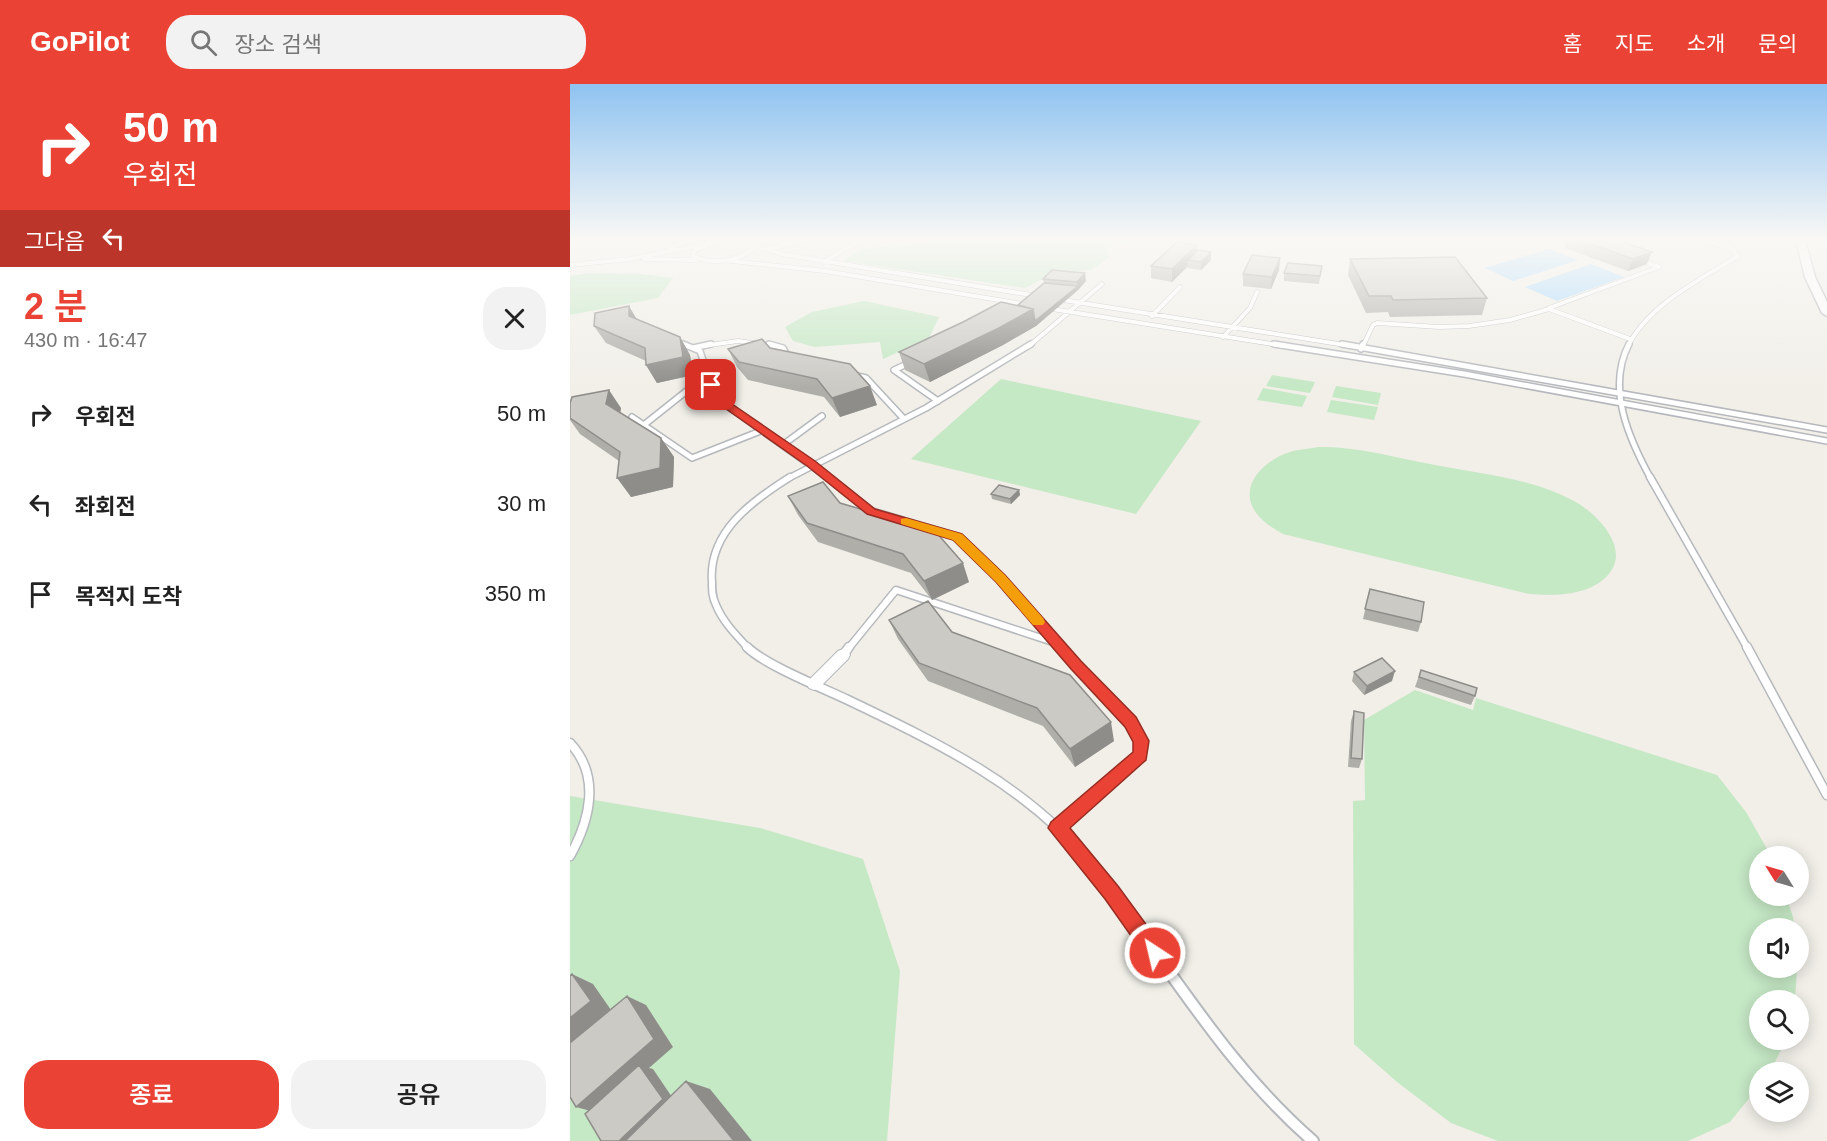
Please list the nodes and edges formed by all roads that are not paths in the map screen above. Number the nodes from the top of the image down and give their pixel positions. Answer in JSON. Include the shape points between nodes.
{"nodes":[{"id":1,"x":931,"y":289,"type":"edge"},
{"id":2,"x":997,"y":289,"type":"edge"},
{"id":3,"x":1095,"y":289,"type":"edge"},
{"id":4,"x":1178,"y":289,"type":"edge"},
{"id":5,"x":1599,"y":289,"type":"edge"},
{"id":6,"x":1690,"y":289,"type":"edge"},
{"id":7,"x":1816,"y":289,"type":"edge"},
{"id":8,"x":1257,"y":292,"type":"dead end"},
{"id":9,"x":1045,"y":297,"type":"edge"},
{"id":10,"x":1056,"y":299,"type":"edge"},
{"id":11,"x":1079,"y":302,"type":"junction"},
{"id":12,"x":1544,"y":310,"type":"junction"},
{"id":13,"x":1070,"y":312,"type":"junction"},
{"id":14,"x":1827,"y":313,"type":"edge"},
{"id":15,"x":1153,"y":315,"type":"junction"},
{"id":16,"x":1143,"y":323,"type":"junction"},
{"id":17,"x":1232,"y":327,"type":"junction"},
{"id":18,"x":1223,"y":337,"type":"junction"},
{"id":19,"x":671,"y":339,"type":"edge"},
{"id":20,"x":1630,"y":339,"type":"junction"},
{"id":21,"x":1362,"y":347,"type":"junction"},
{"id":22,"x":693,"y":348,"type":"junction"},
{"id":23,"x":920,"y":358,"type":"edge"},
{"id":24,"x":1355,"y":358,"type":"junction"},
{"id":25,"x":800,"y":363,"type":"edge"},
{"id":26,"x":844,"y":373,"type":"edge"},
{"id":27,"x":708,"y":374,"type":"junction"},
{"id":28,"x":1620,"y":393,"type":"junction"},
{"id":29,"x":938,"y":401,"type":"junction"},
{"id":30,"x":1621,"y":403,"type":"junction"},
{"id":31,"x":822,"y":416,"type":"dead end"},
{"id":32,"x":632,"y":417,"type":"edge"},
{"id":33,"x":904,"y":419,"type":"junction"},
{"id":34,"x":645,"y":424,"type":"junction"},
{"id":35,"x":763,"y":430,"type":"junction"},
{"id":36,"x":1827,"y":430,"type":"edge"},
{"id":37,"x":1827,"y":441,"type":"edge"},
{"id":38,"x":784,"y":444,"type":"junction"},
{"id":39,"x":811,"y":464,"type":"junction"},
{"id":40,"x":1057,"y":643,"type":"junction"},
{"id":41,"x":843,"y":655,"type":"joint"},
{"id":42,"x":814,"y":684,"type":"junction"},
{"id":43,"x":570,"y":743,"type":"edge"},
{"id":44,"x":1827,"y":795,"type":"edge"},
{"id":45,"x":1057,"y":828,"type":"junction"},
{"id":46,"x":570,"y":856,"type":"edge"},
{"id":47,"x":1313,"y":1141,"type":"edge"}],
"edges":[{"from":1,"to":13,"type":"lane"},
{"from":2,"to":9,"type":"lane"},
{"from":3,"to":11,"type":"lane"},
{"from":4,"to":15,"type":"lane"},
{"from":5,"to":12,"type":"lane"},
{"from":6,"to":20,"type":"lane","via":[[1648,318]]},
{"from":7,"to":14,"type":"street"},
{"from":8,"to":17,"type":"lane","via":[[1250,308]]},
{"from":10,"to":11,"type":"lane"},
{"from":11,"to":13,"type":"lane"},
{"from":11,"to":15,"type":"lane"},
{"from":12,"to":20,"type":"lane","via":[[1557,311]]},
{"from":12,"to":21,"type":"lane","via":[[1469,326],[1377,323]]},
{"from":13,"to":16,"type":"lane"},
{"from":13,"to":29,"type":"lane","via":[[1021,351]]},
{"from":15,"to":16,"type":"lane"},
{"from":15,"to":17,"type":"lane"},
{"from":16,"to":18,"type":"lane"},
{"from":17,"to":18,"type":"lane"},
{"from":17,"to":21,"type":"lane"},
{"from":18,"to":24,"type":"lane"},
{"from":19,"to":22,"type":"lane"},
{"from":20,"to":28,"type":"lane","via":[[1619,375]]},
{"from":21,"to":24,"type":"lane"},
{"from":21,"to":28,"type":"lane"},
{"from":22,"to":25,"type":"lane","via":[[730,340],[760,341],[783,348],[789,361]]},
{"from":22,"to":27,"type":"lane","via":[[700,351]]},
{"from":23,"to":29,"type":"lane","via":[[894,370]]},
{"from":24,"to":30,"type":"lane"},
{"from":26,"to":33,"type":"lane","via":[[866,378]]},
{"from":27,"to":34,"type":"lane"},
{"from":27,"to":35,"type":"lane","via":[[715,397]]},
{"from":28,"to":30,"type":"lane"},
{"from":28,"to":36,"type":"lane"},
{"from":29,"to":33,"type":"lane"},
{"from":30,"to":37,"type":"lane"},
{"from":30,"to":44,"type":"lane","via":[[1636,450]]},
{"from":31,"to":38,"type":"lane"},
{"from":32,"to":34,"type":"lane"},
{"from":33,"to":39,"type":"lane"},
{"from":34,"to":35,"type":"lane","via":[[692,458]]},
{"from":35,"to":38,"type":"lane"},
{"from":38,"to":39,"type":"lane"},
{"from":39,"to":40,"type":"lane","via":[[871,511],[958,537]]},
{"from":39,"to":42,"type":"lane","via":[[773,486],[741,513],[713,555],[711,577],[713,598],[734,633],[753,653]]},
{"from":40,"to":41,"type":"lane","via":[[896,590]]},
{"from":40,"to":45,"type":"lane","via":[[1131,722],[1141,741],[1141,755]]},
{"from":41,"to":42,"type":"street"},
{"from":42,"to":45,"type":"lane","via":[[974,763]]},
{"from":43,"to":46,"type":"lane","via":[[584,761],[590,780],[588,810]]},
{"from":45,"to":47,"type":"lane","via":[[1112,892],[1248,1077]]}]}
